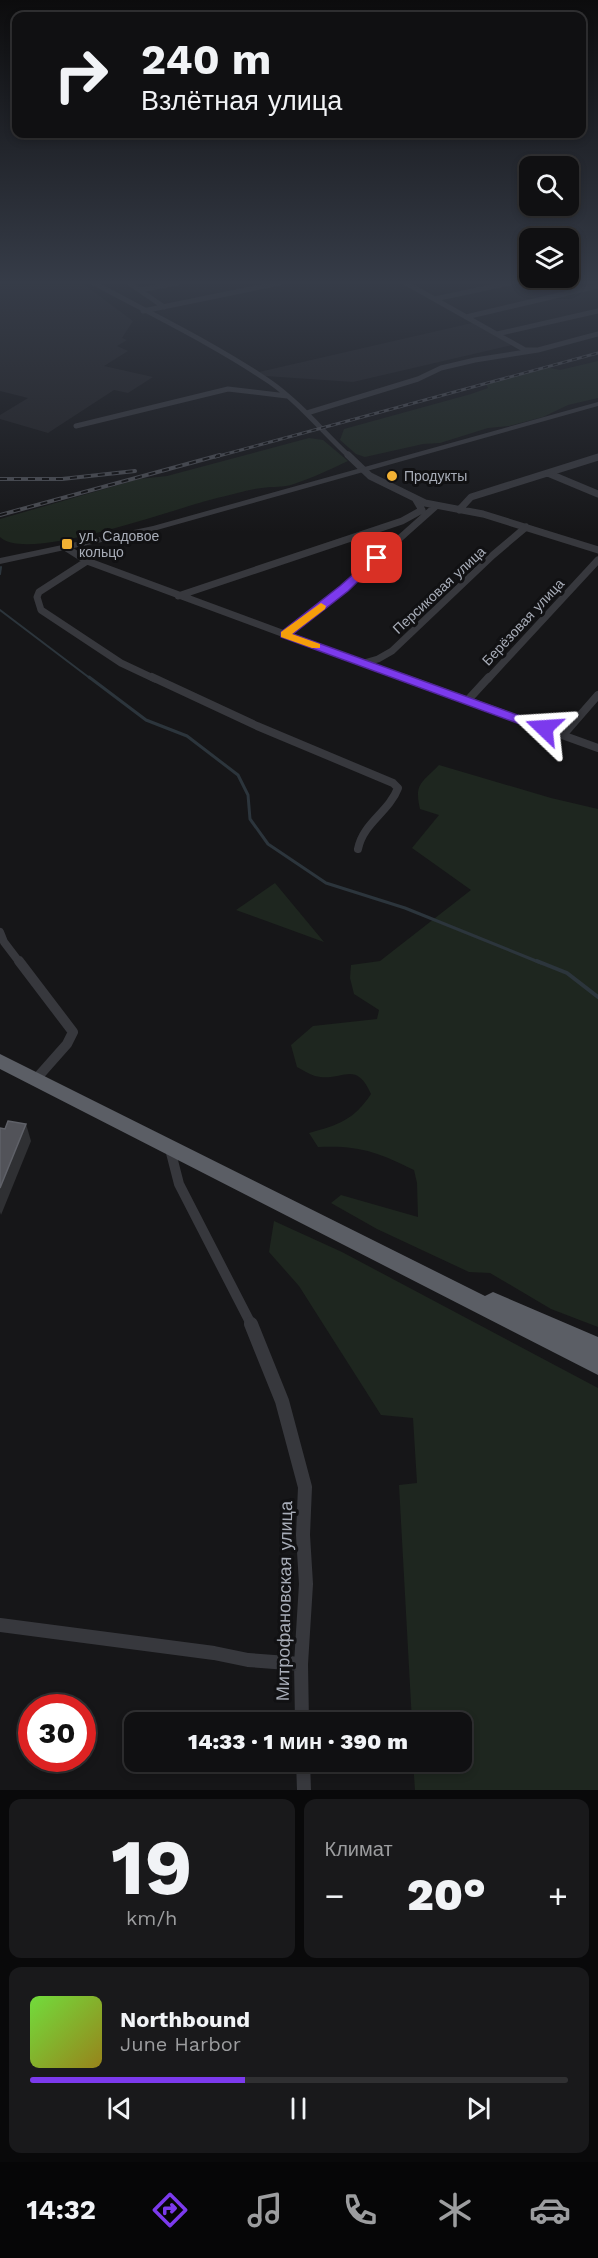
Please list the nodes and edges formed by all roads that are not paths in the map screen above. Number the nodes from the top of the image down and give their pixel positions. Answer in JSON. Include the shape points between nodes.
{"nodes":[{"id":1,"x":246,"y":367,"type":"edge"},
{"id":2,"x":448,"y":367,"type":"edge"},
{"id":3,"x":287,"y":396,"type":"junction"},
{"id":4,"x":598,"y":404,"type":"edge"},
{"id":5,"x":307,"y":413,"type":"junction"},
{"id":6,"x":76,"y":426,"type":"dead end"},
{"id":7,"x":598,"y":457,"type":"edge"},
{"id":8,"x":363,"y":469,"type":"junction"},
{"id":9,"x":550,"y":474,"type":"junction"},
{"id":10,"x":598,"y":494,"type":"edge"},
{"id":11,"x":415,"y":498,"type":"junction"},
{"id":12,"x":436,"y":506,"type":"junction"},
{"id":13,"x":459,"y":510,"type":"junction"},
{"id":14,"x":526,"y":527,"type":"junction"},
{"id":15,"x":65,"y":547,"type":"junction"},
{"id":16,"x":598,"y":550,"type":"edge"},
{"id":17,"x":598,"y":560,"type":"edge"},
{"id":18,"x":0,"y":561,"type":"edge"},
{"id":19,"x":87,"y":561,"type":"junction"},
{"id":20,"x":178,"y":596,"type":"junction"},
{"id":21,"x":285,"y":634,"type":"junction"},
{"id":22,"x":364,"y":663,"type":"junction"},
{"id":23,"x":598,"y":694,"type":"edge"},
{"id":24,"x":467,"y":701,"type":"junction"},
{"id":25,"x":563,"y":735,"type":"junction"},
{"id":26,"x":598,"y":748,"type":"edge"},
{"id":27,"x":358,"y":849,"type":"dead end"},
{"id":28,"x":0,"y":932,"type":"edge"},
{"id":29,"x":0,"y":1061,"type":"edge"},
{"id":30,"x":36,"y":1079,"type":"junction"},
{"id":31,"x":170,"y":1149,"type":"junction"},
{"id":32,"x":375,"y":1250,"type":"junction"},
{"id":33,"x":598,"y":1347,"type":"edge"},
{"id":34,"x":598,"y":1365,"type":"edge"},
{"id":35,"x":0,"y":1625,"type":"edge"},
{"id":36,"x":301,"y":1664,"type":"junction"},
{"id":37,"x":302,"y":1712,"type":"edge"},
{"id":38,"x":303,"y":1772,"type":"edge"},
{"id":39,"x":303,"y":1790,"type":"edge"}],
"edges":[{"from":1,"to":3,"type":"street"},
{"from":2,"to":5,"type":"street"},
{"from":3,"to":5,"type":"street"},
{"from":3,"to":6,"type":"street","via":[[228,389]]},
{"from":4,"to":8,"type":"street"},
{"from":5,"to":8,"type":"street"},
{"from":7,"to":9,"type":"street"},
{"from":8,"to":11,"type":"street"},
{"from":8,"to":15,"type":"street","via":[[154,528]]},
{"from":9,"to":10,"type":"street"},
{"from":9,"to":13,"type":"street","via":[[471,497]]},
{"from":11,"to":12,"type":"street"},
{"from":11,"to":20,"type":"street","via":[[422,510],[402,521]]},
{"from":12,"to":13,"type":"street"},
{"from":12,"to":21,"type":"street","via":[[344,588]]},
{"from":13,"to":14,"type":"street"},
{"from":14,"to":16,"type":"street"},
{"from":14,"to":22,"type":"street","name":"Персиковая улица","via":[[392,651]]},
{"from":15,"to":18,"type":"street"},
{"from":15,"to":19,"type":"street"},
{"from":17,"to":24,"type":"street","name":"Берёзовая улица"},
{"from":19,"to":20,"type":"street"},
{"from":19,"to":27,"type":"street","via":[[39,592],[41,610],[121,663],[398,788],[397,797],[365,828],[358,839]]},
{"from":20,"to":21,"type":"street"},
{"from":21,"to":22,"type":"street"},
{"from":22,"to":24,"type":"street"},
{"from":23,"to":25,"type":"street"},
{"from":24,"to":25,"type":"street"},
{"from":25,"to":26,"type":"street"},
{"from":28,"to":30,"type":"street","via":[[73,1032]]},
{"from":29,"to":30,"type":"highway"},
{"from":30,"to":31,"type":"highway"},
{"from":31,"to":32,"type":"highway"},
{"from":31,"to":36,"type":"street","name":"Митрофановская улица","via":[[179,1185],[250,1321],[282,1401],[305,1487],[306,1584]]},
{"from":32,"to":33,"type":"highway"},
{"from":32,"to":34,"type":"highway"},
{"from":35,"to":36,"type":"street"},
{"from":36,"to":37,"type":"street","name":"Митрофановская улица"},
{"from":38,"to":39,"type":"street"}]}
